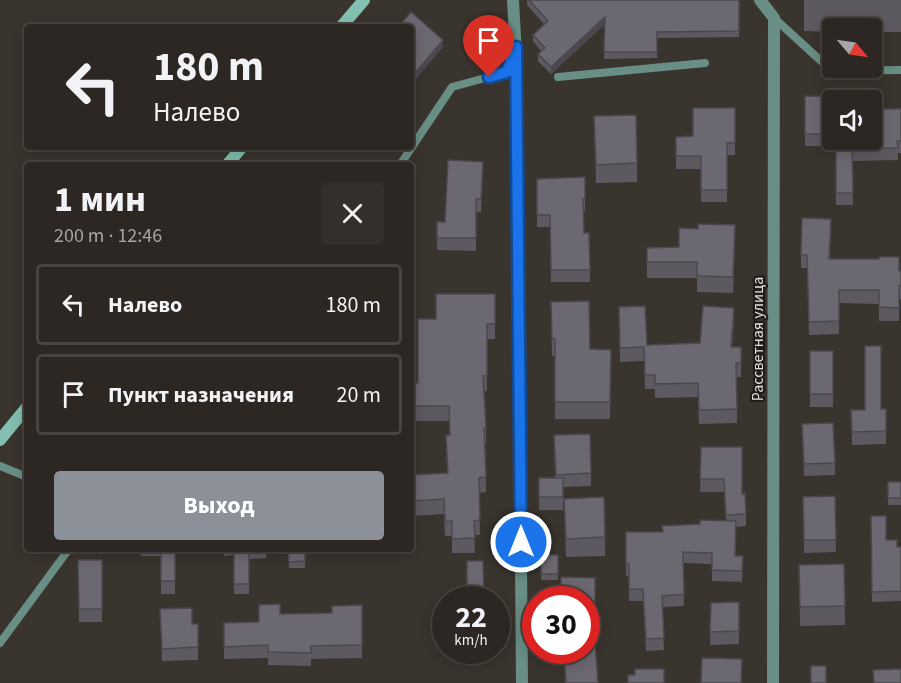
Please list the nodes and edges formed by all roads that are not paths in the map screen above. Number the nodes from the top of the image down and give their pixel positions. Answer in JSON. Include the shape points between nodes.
{"nodes":[{"id":1,"x":364,"y":0,"type":"edge"},
{"id":2,"x":513,"y":0,"type":"edge"},
{"id":3,"x":760,"y":0,"type":"edge"},
{"id":4,"x":774,"y":18,"type":"junction"},
{"id":5,"x":344,"y":24,"type":"edge"},
{"id":6,"x":516,"y":47,"type":"junction"},
{"id":7,"x":705,"y":63,"type":"dead end"},
{"id":8,"x":901,"y":70,"type":"edge"},
{"id":9,"x":558,"y":77,"type":"dead end"},
{"id":10,"x":414,"y":144,"type":"edge"},
{"id":11,"x":240,"y":150,"type":"edge"},
{"id":12,"x":230,"y":162,"type":"edge"},
{"id":13,"x":24,"y":411,"type":"edge"},
{"id":14,"x":0,"y":440,"type":"edge"},
{"id":15,"x":0,"y":466,"type":"edge"},
{"id":16,"x":24,"y":476,"type":"edge"},
{"id":17,"x":67,"y":552,"type":"edge"},
{"id":18,"x":0,"y":643,"type":"edge"},
{"id":19,"x":522,"y":683,"type":"edge"},
{"id":20,"x":773,"y":683,"type":"edge"}],
"edges":[{"from":1,"to":5,"type":"main road"},
{"from":2,"to":6,"type":"street"},
{"from":3,"to":4,"type":"street"},
{"from":4,"to":8,"type":"lane","via":[[832,71]]},
{"from":4,"to":20,"type":"street","name":"Рассветная улица"},
{"from":6,"to":10,"type":"lane","via":[[507,72],[452,87]]},
{"from":6,"to":19,"type":"street"},
{"from":7,"to":9,"type":"lane"},
{"from":11,"to":12,"type":"main road"},
{"from":13,"to":14,"type":"main road"},
{"from":15,"to":16,"type":"lane"},
{"from":17,"to":18,"type":"lane"}]}
